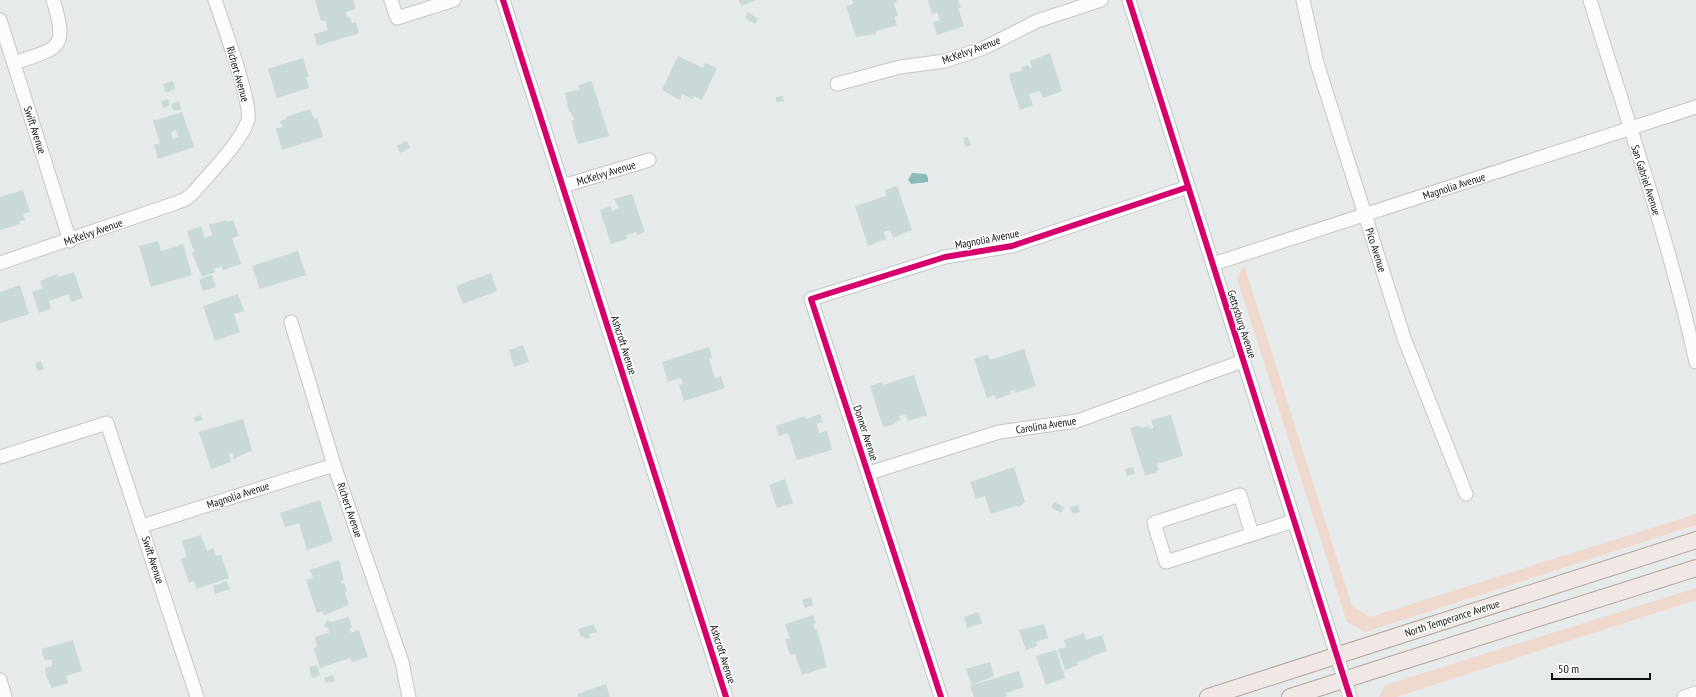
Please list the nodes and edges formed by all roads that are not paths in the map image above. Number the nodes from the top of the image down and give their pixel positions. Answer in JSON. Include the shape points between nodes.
{"nodes":[{"id":1,"x":53,"y":0,"type":"edge"},
{"id":2,"x":215,"y":0,"type":"edge"},
{"id":3,"x":391,"y":0,"type":"edge"},
{"id":4,"x":454,"y":0,"type":"edge"},
{"id":5,"x":503,"y":0,"type":"edge"},
{"id":6,"x":1101,"y":0,"type":"edge"},
{"id":7,"x":1129,"y":0,"type":"edge"},
{"id":8,"x":1303,"y":0,"type":"edge"},
{"id":9,"x":1590,"y":0,"type":"edge"},
{"id":10,"x":0,"y":20,"type":"edge"},
{"id":11,"x":14,"y":63,"type":"junction"},
{"id":12,"x":837,"y":84,"type":"dead end"},
{"id":13,"x":1696,"y":107,"type":"edge"},
{"id":14,"x":1630,"y":130,"type":"junction"},
{"id":15,"x":649,"y":160,"type":"dead end"},
{"id":16,"x":563,"y":186,"type":"junction"},
{"id":17,"x":1188,"y":187,"type":"junction"},
{"id":18,"x":186,"y":199,"type":"joint"},
{"id":19,"x":1365,"y":214,"type":"junction"},
{"id":20,"x":70,"y":241,"type":"junction"},
{"id":21,"x":0,"y":263,"type":"edge"},
{"id":22,"x":1213,"y":264,"type":"junction"},
{"id":23,"x":811,"y":299,"type":"joint"},
{"id":24,"x":291,"y":322,"type":"dead end"},
{"id":25,"x":1244,"y":361,"type":"junction"},
{"id":26,"x":1696,"y":362,"type":"edge"},
{"id":27,"x":0,"y":457,"type":"edge"},
{"id":28,"x":334,"y":464,"type":"junction"},
{"id":29,"x":869,"y":473,"type":"junction"},
{"id":30,"x":1466,"y":494,"type":"dead end"},
{"id":31,"x":1294,"y":521,"type":"junction"},
{"id":32,"x":142,"y":526,"type":"junction"},
{"id":33,"x":1252,"y":534,"type":"junction"},
{"id":34,"x":1696,"y":540,"type":"edge"},
{"id":35,"x":1696,"y":568,"type":"edge"},
{"id":36,"x":1336,"y":655,"type":"junction"},
{"id":37,"x":0,"y":680,"type":"edge"},
{"id":38,"x":1344,"y":680,"type":"junction"},
{"id":39,"x":1696,"y":693,"type":"edge"},
{"id":40,"x":5,"y":697,"type":"edge"},
{"id":41,"x":197,"y":697,"type":"edge"},
{"id":42,"x":409,"y":697,"type":"edge"},
{"id":43,"x":726,"y":697,"type":"edge"},
{"id":44,"x":941,"y":697,"type":"edge"},
{"id":45,"x":1208,"y":697,"type":"edge"},
{"id":46,"x":1290,"y":697,"type":"edge"},
{"id":47,"x":1350,"y":697,"type":"edge"},
{"id":48,"x":1684,"y":697,"type":"edge"}],
"edges":[{"from":1,"to":11,"type":"street","via":[[60,23],[61,34],[58,42],[48,52]]},
{"from":2,"to":18,"type":"street","name":"Richert Avenue","via":[[247,99],[248,119],[239,136]]},
{"from":3,"to":4,"type":"street","via":[[397,18]]},
{"from":5,"to":16,"type":"street","name":"Ashcroft Avenue"},
{"from":6,"to":12,"type":"street","name":"McKelvy Avenue","via":[[1038,21],[984,48],[945,61],[900,67]]},
{"from":7,"to":17,"type":"street","name":"Gettysburg Avenue"},
{"from":8,"to":19,"type":"street","name":"Pico Avenue","via":[[1317,63]]},
{"from":9,"to":14,"type":"street","name":"San Gabriel Avenue"},
{"from":10,"to":11,"type":"street","name":"Swift Avenue"},
{"from":11,"to":20,"type":"street","name":"Swift Avenue"},
{"from":13,"to":14,"type":"street","name":"Magnolia Avenue"},
{"from":14,"to":19,"type":"street","name":"Magnolia Avenue"},
{"from":14,"to":26,"type":"street","name":"San Gabriel Avenue","via":[[1668,246]]},
{"from":15,"to":16,"type":"street","name":"McKelvy Avenue"},
{"from":16,"to":43,"type":"street","name":"Ashcroft Avenue"},
{"from":17,"to":22,"type":"street","name":"Gettysburg Avenue"},
{"from":17,"to":23,"type":"street","name":"Magnolia Avenue","via":[[1012,246],[945,257]]},
{"from":18,"to":20,"type":"street","name":"McKelvy Avenue"},
{"from":19,"to":22,"type":"street","name":"Magnolia Avenue"},
{"from":19,"to":30,"type":"street","name":"Pico Avenue","via":[[1404,338]]},
{"from":20,"to":21,"type":"street","name":"McKelvy Avenue"},
{"from":22,"to":25,"type":"street","name":"Gettysburg Avenue"},
{"from":23,"to":29,"type":"street","name":"Donner Avenue"},
{"from":24,"to":28,"type":"street","name":"Richert Avenue"},
{"from":25,"to":29,"type":"street","name":"Carolina Avenue","via":[[1077,421],[999,432]]},
{"from":25,"to":31,"type":"street","name":"Gettysburg Avenue"},
{"from":27,"to":32,"type":"street","name":"Swift Avenue","via":[[107,423]]},
{"from":28,"to":32,"type":"street","name":"Magnolia Avenue"},
{"from":28,"to":42,"type":"street","name":"Richert Avenue","via":[[402,662]]},
{"from":29,"to":44,"type":"street","name":"Donner Avenue"},
{"from":31,"to":33,"type":"street"},
{"from":31,"to":36,"type":"street","name":"Gettysburg Avenue"},
{"from":32,"to":41,"type":"street","name":"Swift Avenue"},
{"from":33,"to":33,"type":"street","via":[[1166,562],[1154,523],[1240,495]]},
{"from":34,"to":36,"type":"main road","name":"North Temperance Avenue"},
{"from":35,"to":38,"type":"main road"},
{"from":36,"to":38,"type":"street","name":"Gettysburg Avenue"},
{"from":36,"to":45,"type":"main road","name":"North Temperance Avenue"},
{"from":37,"to":40,"type":"street"},
{"from":38,"to":46,"type":"main road"},
{"from":38,"to":47,"type":"street","name":"Gettysburg Avenue"},
{"from":39,"to":48,"type":"street"}]}
